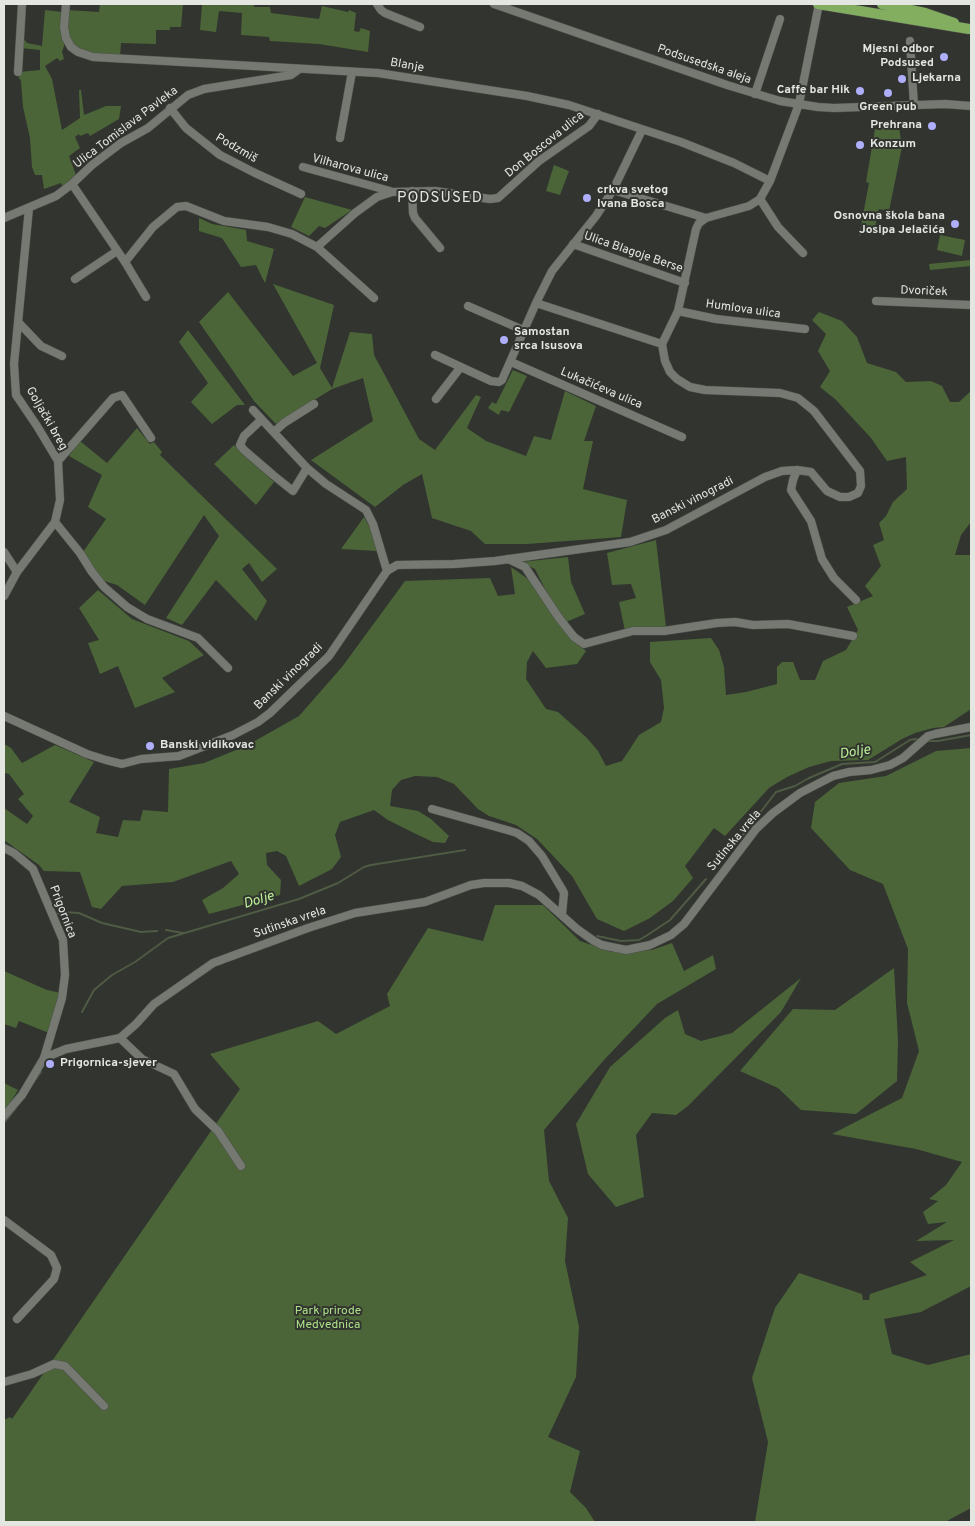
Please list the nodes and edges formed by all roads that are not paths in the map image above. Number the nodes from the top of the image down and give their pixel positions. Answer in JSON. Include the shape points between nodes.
{"nodes":[{"id":1,"x":22,"y":4,"type":"edge"},
{"id":2,"x":66,"y":4,"type":"edge"},
{"id":3,"x":377,"y":4,"type":"edge"},
{"id":4,"x":494,"y":4,"type":"edge"},
{"id":5,"x":818,"y":4,"type":"edge"},
{"id":6,"x":882,"y":4,"type":"edge"},
{"id":7,"x":780,"y":19,"type":"dead end"},
{"id":8,"x":420,"y":27,"type":"dead end"},
{"id":9,"x":970,"y":30,"type":"edge"},
{"id":10,"x":910,"y":41,"type":"dead end"},
{"id":11,"x":298,"y":70,"type":"junction"},
{"id":12,"x":18,"y":72,"type":"dead end"},
{"id":13,"x":352,"y":72,"type":"junction"},
{"id":14,"x":755,"y":94,"type":"junction"},
{"id":15,"x":799,"y":104,"type":"junction"},
{"id":16,"x":914,"y":106,"type":"junction"},
{"id":17,"x":971,"y":106,"type":"edge"},
{"id":18,"x":170,"y":108,"type":"junction"},
{"id":19,"x":598,"y":114,"type":"junction"},
{"id":20,"x":642,"y":130,"type":"junction"},
{"id":21,"x":340,"y":138,"type":"dead end"},
{"id":22,"x":302,"y":168,"type":"dead end"},
{"id":23,"x":770,"y":181,"type":"junction"},
{"id":24,"x":72,"y":184,"type":"junction"},
{"id":25,"x":613,"y":190,"type":"junction"},
{"id":26,"x":412,"y":191,"type":"junction"},
{"id":27,"x":392,"y":192,"type":"junction"},
{"id":28,"x":301,"y":194,"type":"dead end"},
{"id":29,"x":760,"y":199,"type":"junction"},
{"id":30,"x":29,"y":208,"type":"junction"},
{"id":31,"x":4,"y":218,"type":"edge"},
{"id":32,"x":706,"y":218,"type":"junction"},
{"id":33,"x":573,"y":244,"type":"junction"},
{"id":34,"x":317,"y":248,"type":"junction"},
{"id":35,"x":440,"y":248,"type":"dead end"},
{"id":36,"x":116,"y":251,"type":"junction"},
{"id":37,"x":803,"y":253,"type":"dead end"},
{"id":38,"x":126,"y":262,"type":"junction"},
{"id":39,"x":75,"y":279,"type":"dead end"},
{"id":40,"x":685,"y":283,"type":"junction"},
{"id":41,"x":146,"y":297,"type":"dead end"},
{"id":42,"x":374,"y":298,"type":"dead end"},
{"id":43,"x":876,"y":301,"type":"dead end"},
{"id":44,"x":536,"y":303,"type":"junction"},
{"id":45,"x":971,"y":305,"type":"edge"},
{"id":46,"x":468,"y":306,"type":"dead end"},
{"id":47,"x":678,"y":310,"type":"junction"},
{"id":48,"x":19,"y":322,"type":"junction"},
{"id":49,"x":805,"y":329,"type":"dead end"},
{"id":50,"x":523,"y":330,"type":"junction"},
{"id":51,"x":662,"y":344,"type":"junction"},
{"id":52,"x":436,"y":355,"type":"dead end"},
{"id":53,"x":62,"y":356,"type":"dead end"},
{"id":54,"x":510,"y":362,"type":"junction"},
{"id":55,"x":460,"y":368,"type":"junction"},
{"id":56,"x":436,"y":399,"type":"dead end"},
{"id":57,"x":314,"y":404,"type":"dead end"},
{"id":58,"x":253,"y":410,"type":"dead end"},
{"id":59,"x":261,"y":420,"type":"junction"},
{"id":60,"x":274,"y":432,"type":"junction"},
{"id":61,"x":682,"y":437,"type":"dead end"},
{"id":62,"x":152,"y":438,"type":"dead end"},
{"id":63,"x":58,"y":461,"type":"junction"},
{"id":64,"x":307,"y":468,"type":"junction"},
{"id":65,"x":797,"y":470,"type":"junction"},
{"id":66,"x":55,"y":522,"type":"junction"},
{"id":67,"x":4,"y":552,"type":"edge"},
{"id":68,"x":508,"y":559,"type":"junction"},
{"id":69,"x":387,"y":571,"type":"junction"},
{"id":70,"x":16,"y":572,"type":"junction"},
{"id":71,"x":4,"y":596,"type":"edge"},
{"id":72,"x":856,"y":600,"type":"dead end"},
{"id":73,"x":853,"y":636,"type":"dead end"},
{"id":74,"x":228,"y":668,"type":"dead end"},
{"id":75,"x":4,"y":716,"type":"edge"},
{"id":76,"x":971,"y":727,"type":"edge"},
{"id":77,"x":432,"y":808,"type":"dead end"},
{"id":78,"x":4,"y":848,"type":"edge"},
{"id":79,"x":562,"y":914,"type":"junction"},
{"id":80,"x":120,"y":1038,"type":"junction"},
{"id":81,"x":44,"y":1058,"type":"junction"},
{"id":82,"x":4,"y":1116,"type":"edge"},
{"id":83,"x":241,"y":1166,"type":"dead end"},
{"id":84,"x":4,"y":1220,"type":"edge"},
{"id":85,"x":17,"y":1319,"type":"dead end"},
{"id":86,"x":4,"y":1382,"type":"edge"},
{"id":87,"x":104,"y":1406,"type":"dead end"}],
"edges":[{"from":1,"to":12,"type":"street"},
{"from":2,"to":11,"type":"street","name":"Blanje","via":[[66,38],[78,52],[93,57]]},
{"from":3,"to":8,"type":"street","via":[[385,13]]},
{"from":4,"to":14,"type":"street","name":"Podsusedska aleja"},
{"from":5,"to":9,"type":"main road"},
{"from":5,"to":15,"type":"street"},
{"from":6,"to":9,"type":"main road","via":[[932,15]]},
{"from":7,"to":14,"type":"street"},
{"from":10,"to":16,"type":"street"},
{"from":11,"to":13,"type":"street","name":"Blanje"},
{"from":11,"to":18,"type":"street","name":"Ulica Tomislava Pavleka","via":[[291,75],[204,89],[188,95]]},
{"from":13,"to":19,"type":"street","name":"Blanje","via":[[398,75],[527,96]]},
{"from":13,"to":21,"type":"street"},
{"from":14,"to":15,"type":"street","name":"Podsusedska aleja"},
{"from":15,"to":16,"type":"street","name":"Podsusedska aleja","via":[[834,108]]},
{"from":15,"to":23,"type":"street"},
{"from":16,"to":17,"type":"street","name":"Podsusedska aleja"},
{"from":18,"to":24,"type":"street","name":"Ulica Tomislava Pavleka","via":[[148,128],[92,165]]},
{"from":18,"to":28,"type":"street","name":"Podzmiš","via":[[186,128],[220,155]]},
{"from":19,"to":20,"type":"street","name":"Blanje"},
{"from":19,"to":26,"type":"street","name":"Don Boscova ulica","via":[[589,126],[539,161],[498,198]]},
{"from":20,"to":23,"type":"street","name":"Blanje","via":[[734,162]]},
{"from":20,"to":25,"type":"street"},
{"from":22,"to":27,"type":"street","name":"Vilharova ulica"},
{"from":23,"to":29,"type":"street"},
{"from":24,"to":30,"type":"street","name":"Ulica Tomislava Pavleka","via":[[56,196]]},
{"from":24,"to":36,"type":"street"},
{"from":25,"to":32,"type":"street"},
{"from":25,"to":33,"type":"street"},
{"from":26,"to":27,"type":"street","name":"Don Boscova ulica"},
{"from":26,"to":35,"type":"street","via":[[415,218]]},
{"from":27,"to":34,"type":"street","name":"Don Boscova ulica","via":[[377,197],[355,213]]},
{"from":29,"to":32,"type":"street","via":[[749,206]]},
{"from":29,"to":37,"type":"street","via":[[778,227]]},
{"from":30,"to":31,"type":"street","name":"Ulica Tomislava Pavleka"},
{"from":30,"to":48,"type":"street","name":"Goljački breg"},
{"from":32,"to":40,"type":"street","via":[[696,229]]},
{"from":33,"to":40,"type":"street","name":"Ulica Blagoje Berse"},
{"from":33,"to":44,"type":"street","via":[[552,271]]},
{"from":34,"to":38,"type":"street","via":[[280,230],[224,220],[186,206],[177,207],[153,227]]},
{"from":34,"to":42,"type":"street"},
{"from":36,"to":38,"type":"street"},
{"from":36,"to":39,"type":"street"},
{"from":38,"to":41,"type":"street"},
{"from":40,"to":47,"type":"street"},
{"from":43,"to":45,"type":"street","name":"Dvoriček"},
{"from":44,"to":50,"type":"street"},
{"from":44,"to":51,"type":"street"},
{"from":46,"to":50,"type":"street"},
{"from":47,"to":49,"type":"street","name":"Humlova ulica","via":[[716,319]]},
{"from":47,"to":51,"type":"street"},
{"from":48,"to":53,"type":"street","via":[[41,346]]},
{"from":48,"to":63,"type":"street","name":"Goljački breg","via":[[14,364],[16,395]]},
{"from":50,"to":54,"type":"street"},
{"from":51,"to":65,"type":"street","via":[[670,372],[690,387],[780,393],[798,398],[814,411],[851,457],[860,471],[861,486],[858,493],[840,498],[827,491],[811,472]]},
{"from":52,"to":55,"type":"street"},
{"from":54,"to":55,"type":"street","via":[[499,382]]},
{"from":54,"to":61,"type":"street","name":"Lukačićeva ulica"},
{"from":55,"to":56,"type":"street"},
{"from":57,"to":60,"type":"street"},
{"from":58,"to":59,"type":"street"},
{"from":59,"to":60,"type":"street"},
{"from":59,"to":64,"type":"street","via":[[244,436],[240,445],[244,450],[293,491]]},
{"from":60,"to":64,"type":"street"},
{"from":62,"to":63,"type":"street","via":[[122,395],[113,398]]},
{"from":63,"to":66,"type":"street","name":"Goljački breg","via":[[60,500]]},
{"from":64,"to":69,"type":"street","via":[[366,510]]},
{"from":65,"to":68,"type":"street","name":"Banski vinogradi","via":[[765,477],[666,530],[630,542]]},
{"from":65,"to":72,"type":"street","via":[[791,490],[811,520],[822,559],[834,578]]},
{"from":66,"to":70,"type":"street","name":"Goljački breg"},
{"from":66,"to":74,"type":"street","via":[[104,587],[127,607],[147,620],[198,638]]},
{"from":67,"to":70,"type":"street"},
{"from":68,"to":69,"type":"street","name":"Banski vinogradi","via":[[462,564],[397,565]]},
{"from":68,"to":73,"type":"street","via":[[525,567],[559,618],[584,644],[633,631],[664,631],[735,622],[793,625]]},
{"from":69,"to":75,"type":"street","name":"Banski vinogradi","via":[[329,656],[282,703],[258,722],[206,747],[179,756],[122,764],[87,754]]},
{"from":70,"to":71,"type":"street","name":"Goljački breg"},
{"from":76,"to":79,"type":"street","name":"Sutinska vrela","via":[[928,736],[903,758],[890,764],[833,776],[800,793],[756,829],[684,924],[658,941],[633,949],[611,948],[594,941]]},
{"from":77,"to":79,"type":"street","via":[[517,833],[528,841],[542,856],[564,893]]},
{"from":78,"to":81,"type":"street","name":"Prigornica","via":[[33,869],[63,940],[65,975],[62,998]]},
{"from":79,"to":80,"type":"street","name":"Sutinska vrela","via":[[539,895],[509,882],[471,885],[425,902],[355,913],[213,963],[154,1004]]},
{"from":80,"to":81,"type":"street","via":[[66,1049]]},
{"from":80,"to":83,"type":"street","via":[[142,1059],[174,1074],[195,1109],[218,1131]]},
{"from":81,"to":82,"type":"street","name":"Prigornica","via":[[22,1095]]},
{"from":84,"to":85,"type":"street","via":[[51,1255],[57,1268],[54,1279]]},
{"from":86,"to":87,"type":"street","via":[[54,1364],[65,1366]]}]}
